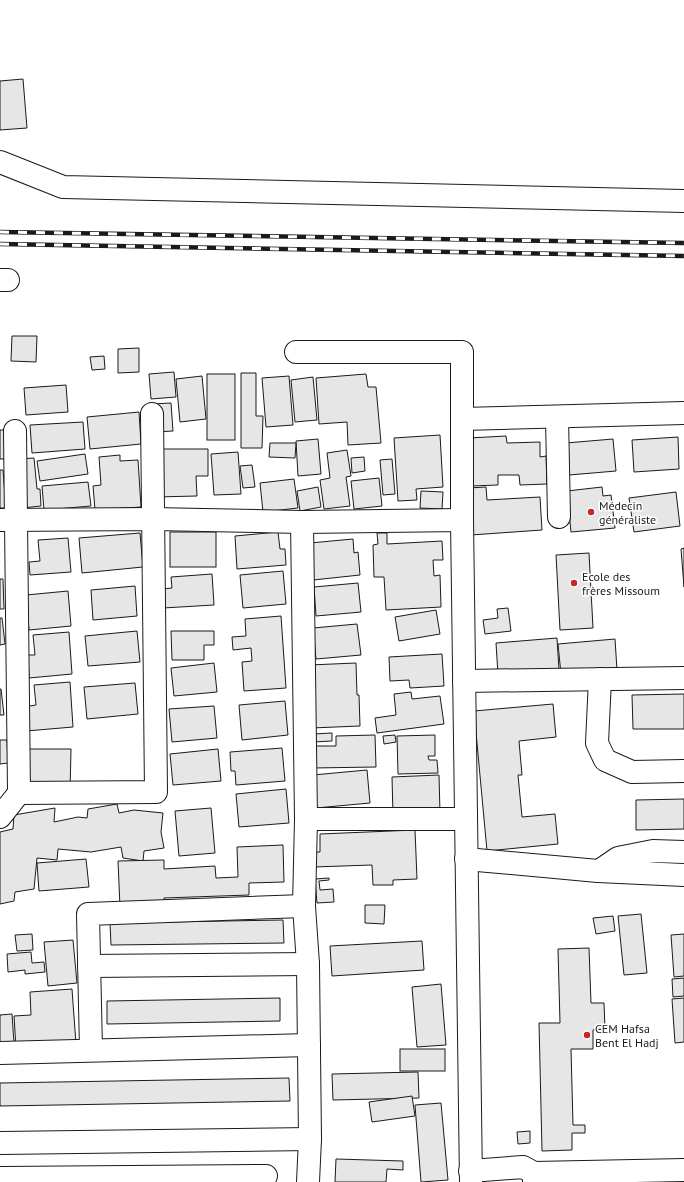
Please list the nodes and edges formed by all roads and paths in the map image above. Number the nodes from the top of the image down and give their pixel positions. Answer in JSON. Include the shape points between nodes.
{"nodes":[{"id":1,"x":0,"y":162,"type":"edge"},
{"id":2,"x":684,"y":201,"type":"edge"},
{"id":3,"x":296,"y":352,"type":"dead end"},
{"id":4,"x":684,"y":413,"type":"edge"},
{"id":5,"x":152,"y":414,"type":"dead end"},
{"id":6,"x":557,"y":417,"type":"junction"},
{"id":7,"x":462,"y":419,"type":"junction"},
{"id":8,"x":15,"y":431,"type":"dead end"},
{"id":9,"x":559,"y":517,"type":"dead end"},
{"id":10,"x":153,"y":519,"type":"junction"},
{"id":11,"x":8,"y":520,"type":"edge"},
{"id":12,"x":462,"y":520,"type":"junction"},
{"id":13,"x":302,"y":522,"type":"junction"},
{"id":14,"x":9,"y":672,"type":"edge"},
{"id":15,"x":684,"y":678,"type":"edge"},
{"id":16,"x":600,"y":679,"type":"junction"},
{"id":17,"x":464,"y":681,"type":"junction"},
{"id":18,"x":684,"y":770,"type":"edge"},
{"id":19,"x":19,"y":793,"type":"junction"},
{"id":20,"x":0,"y":818,"type":"edge"},
{"id":21,"x":306,"y":819,"type":"junction"},
{"id":22,"x":466,"y":819,"type":"junction"},
{"id":23,"x":684,"y":852,"type":"edge"},
{"id":24,"x":466,"y":859,"type":"junction"},
{"id":25,"x":598,"y":871,"type":"junction"},
{"id":26,"x":684,"y":875,"type":"edge"},
{"id":27,"x":304,"y":906,"type":"junction"},
{"id":28,"x":308,"y":964,"type":"junction"},
{"id":29,"x":89,"y":966,"type":"junction"},
{"id":30,"x":309,"y":1045,"type":"junction"},
{"id":31,"x":91,"y":1050,"type":"junction"},
{"id":32,"x":0,"y":1053,"type":"edge"},
{"id":33,"x":310,"y":1139,"type":"junction"},
{"id":34,"x":0,"y":1142,"type":"edge"},
{"id":35,"x":684,"y":1170,"type":"edge"},
{"id":36,"x":266,"y":1176,"type":"dead end"},
{"id":37,"x":471,"y":1176,"type":"edge"},
{"id":38,"x":534,"y":1177,"type":"edge"},
{"id":39,"x":0,"y":1178,"type":"edge"},
{"id":40,"x":308,"y":1182,"type":"edge"}],
"edges":[{"from":1,"to":2,"type":"street","via":[[63,187]]},
{"from":3,"to":7,"type":"street","via":[[462,352]]},
{"from":4,"to":6,"type":"street"},
{"from":5,"to":10,"type":"street"},
{"from":6,"to":7,"type":"street"},
{"from":6,"to":9,"type":"street"},
{"from":7,"to":12,"type":"street"},
{"from":8,"to":11,"type":"street"},
{"from":10,"to":11,"type":"street"},
{"from":10,"to":13,"type":"street"},
{"from":10,"to":19,"type":"street","via":[[156,792]]},
{"from":11,"to":14,"type":"street"},
{"from":12,"to":13,"type":"street"},
{"from":12,"to":17,"type":"street"},
{"from":13,"to":21,"type":"street"},
{"from":14,"to":19,"type":"street"},
{"from":15,"to":16,"type":"street"},
{"from":16,"to":17,"type":"street"},
{"from":16,"to":18,"type":"street","via":[[597,743],[604,760],[632,772]]},
{"from":17,"to":22,"type":"street"},
{"from":19,"to":20,"type":"street"},
{"from":21,"to":22,"type":"street"},
{"from":21,"to":27,"type":"street"},
{"from":22,"to":24,"type":"street"},
{"from":23,"to":25,"type":"street","via":[[654,852],[618,858]]},
{"from":24,"to":25,"type":"street"},
{"from":24,"to":37,"type":"street"},
{"from":25,"to":26,"type":"street"},
{"from":27,"to":28,"type":"street"},
{"from":27,"to":29,"type":"street","via":[[88,914]]},
{"from":28,"to":29,"type":"street"},
{"from":28,"to":30,"type":"street"},
{"from":29,"to":31,"type":"street"},
{"from":30,"to":31,"type":"street"},
{"from":30,"to":33,"type":"street"},
{"from":31,"to":32,"type":"street"},
{"from":33,"to":34,"type":"street"},
{"from":33,"to":40,"type":"street"},
{"from":35,"to":38,"type":"street"},
{"from":36,"to":39,"type":"street"},
{"from":37,"to":38,"type":"street","via":[[523,1167]]}]}
